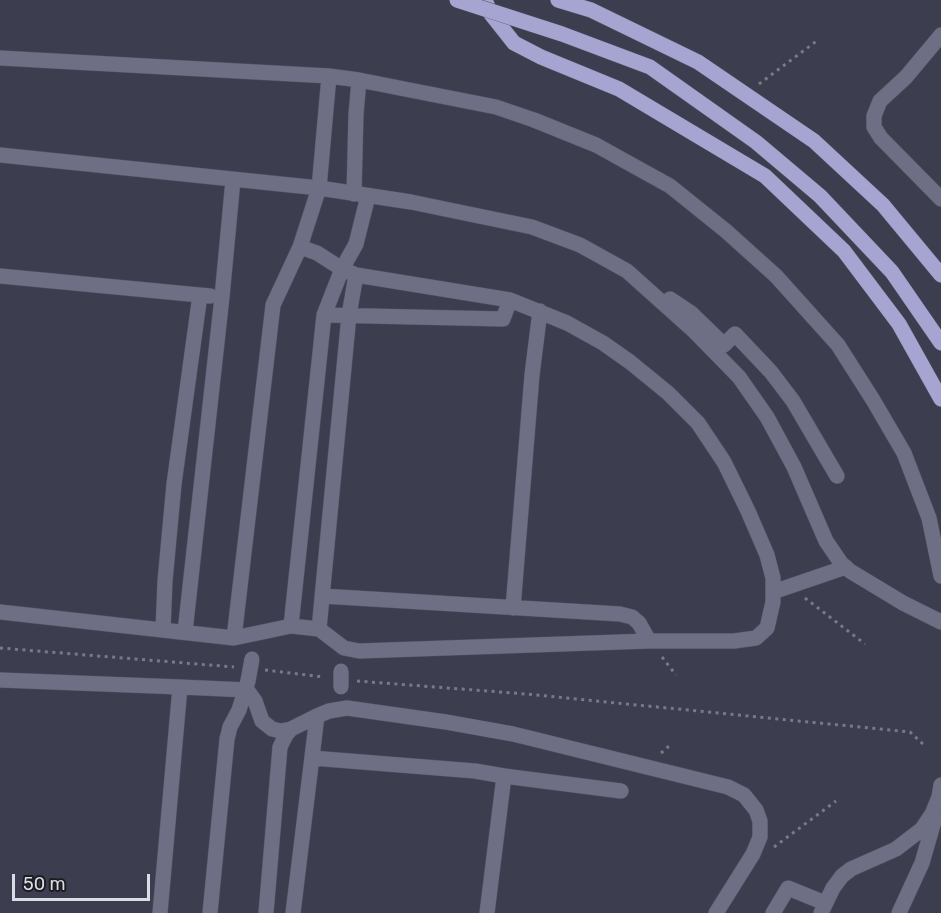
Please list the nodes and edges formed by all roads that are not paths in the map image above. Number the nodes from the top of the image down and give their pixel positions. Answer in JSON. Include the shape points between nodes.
{"nodes":[{"id":1,"x":457,"y":0,"type":"edge"},
{"id":2,"x":485,"y":0,"type":"edge"},
{"id":3,"x":558,"y":0,"type":"edge"},
{"id":4,"x":941,"y":35,"type":"edge"},
{"id":5,"x":0,"y":58,"type":"edge"},
{"id":6,"x":329,"y":76,"type":"junction"},
{"id":7,"x":359,"y":80,"type":"junction"},
{"id":8,"x":0,"y":155,"type":"edge"},
{"id":9,"x":233,"y":180,"type":"junction"},
{"id":10,"x":319,"y":188,"type":"junction"},
{"id":11,"x":361,"y":195,"type":"junction"},
{"id":12,"x":941,"y":199,"type":"edge"},
{"id":13,"x":300,"y":247,"type":"junction"},
{"id":14,"x":627,"y":271,"type":"junction"},
{"id":15,"x":349,"y":272,"type":"junction"},
{"id":16,"x":941,"y":275,"type":"edge"},
{"id":17,"x":0,"y":276,"type":"edge"},
{"id":18,"x":200,"y":295,"type":"junction"},
{"id":19,"x":222,"y":297,"type":"junction"},
{"id":20,"x":510,"y":300,"type":"junction"},
{"id":21,"x":540,"y":311,"type":"junction"},
{"id":22,"x":324,"y":315,"type":"junction"},
{"id":23,"x":349,"y":315,"type":"junction"},
{"id":24,"x":941,"y":343,"type":"edge"},
{"id":25,"x":941,"y":399,"type":"edge"},
{"id":26,"x":837,"y":476,"type":"dead end"},
{"id":27,"x":846,"y":567,"type":"junction"},
{"id":28,"x":941,"y":576,"type":"edge"},
{"id":29,"x":773,"y":592,"type":"junction"},
{"id":30,"x":322,"y":596,"type":"junction"},
{"id":31,"x":513,"y":608,"type":"junction"},
{"id":32,"x":0,"y":612,"type":"edge"},
{"id":33,"x":941,"y":622,"type":"edge"},
{"id":34,"x":291,"y":626,"type":"junction"},
{"id":35,"x":319,"y":628,"type":"junction"},
{"id":36,"x":163,"y":630,"type":"junction"},
{"id":37,"x":185,"y":632,"type":"junction"},
{"id":38,"x":256,"y":634,"type":"junction"},
{"id":39,"x":234,"y":638,"type":"junction"},
{"id":40,"x":650,"y":641,"type":"junction"},
{"id":41,"x":338,"y":645,"type":"junction"},
{"id":42,"x":0,"y":680,"type":"edge"},
{"id":43,"x":248,"y":685,"type":"junction"},
{"id":44,"x":180,"y":687,"type":"junction"},
{"id":45,"x":338,"y":709,"type":"junction"},
{"id":46,"x":317,"y":716,"type":"junction"},
{"id":47,"x":291,"y":729,"type":"junction"},
{"id":48,"x":312,"y":758,"type":"junction"},
{"id":49,"x":504,"y":776,"type":"junction"},
{"id":50,"x":621,"y":791,"type":"dead end"},
{"id":51,"x":940,"y":791,"type":"edge"},
{"id":52,"x":823,"y":908,"type":"edge"},
{"id":53,"x":160,"y":913,"type":"edge"},
{"id":54,"x":210,"y":913,"type":"edge"},
{"id":55,"x":266,"y":913,"type":"edge"},
{"id":56,"x":293,"y":913,"type":"edge"},
{"id":57,"x":488,"y":913,"type":"edge"},
{"id":58,"x":716,"y":913,"type":"edge"},
{"id":59,"x":773,"y":913,"type":"edge"},
{"id":60,"x":899,"y":913,"type":"edge"}],
"edges":[{"from":1,"to":24,"type":"main road","bridge":true,"via":[[650,67],[756,142],[820,196],[892,272]]},
{"from":2,"to":25,"type":"main road","via":[[514,43],[619,89],[765,176],[844,250],[899,324]]},
{"from":3,"to":16,"type":"main road","via":[[591,10],[698,62],[814,141],[884,205]]},
{"from":4,"to":12,"type":"lane","via":[[880,101],[874,127]]},
{"from":5,"to":6,"type":"lane"},
{"from":6,"to":7,"type":"lane"},
{"from":6,"to":10,"type":"lane"},
{"from":7,"to":11,"type":"lane","via":[[356,114]]},
{"from":7,"to":28,"type":"lane","via":[[496,107],[596,145],[670,186],[726,231],[776,276],[838,345],[873,400],[903,453],[929,518]]},
{"from":8,"to":9,"type":"lane"},
{"from":9,"to":10,"type":"lane"},
{"from":9,"to":19,"type":"lane"},
{"from":10,"to":11,"type":"lane"},
{"from":10,"to":13,"type":"lane"},
{"from":11,"to":14,"type":"lane","via":[[532,227],[580,245]]},
{"from":11,"to":15,"type":"lane"},
{"from":13,"to":15,"type":"lane"},
{"from":13,"to":39,"type":"lane","via":[[273,305]]},
{"from":14,"to":26,"type":"lane","via":[[691,313],[724,345],[735,334],[793,401]]},
{"from":14,"to":27,"type":"lane","via":[[739,377],[767,417],[826,541]]},
{"from":15,"to":20,"type":"lane"},
{"from":15,"to":22,"type":"lane"},
{"from":15,"to":23,"type":"lane"},
{"from":17,"to":18,"type":"lane"},
{"from":18,"to":19,"type":"lane"},
{"from":18,"to":36,"type":"lane","via":[[174,484]]},
{"from":19,"to":37,"type":"lane"},
{"from":20,"to":21,"type":"lane"},
{"from":20,"to":23,"type":"lane","via":[[503,319]]},
{"from":21,"to":29,"type":"lane","via":[[630,362],[698,423],[724,462],[748,511],[767,555]]},
{"from":21,"to":31,"type":"lane"},
{"from":22,"to":23,"type":"lane"},
{"from":22,"to":34,"type":"lane"},
{"from":23,"to":30,"type":"lane"},
{"from":27,"to":29,"type":"lane"},
{"from":27,"to":33,"type":"lane"},
{"from":29,"to":40,"type":"lane","via":[[767,628],[756,638]]},
{"from":30,"to":31,"type":"lane"},
{"from":30,"to":35,"type":"lane"},
{"from":31,"to":40,"type":"lane","via":[[620,614],[639,623]]},
{"from":32,"to":36,"type":"lane"},
{"from":34,"to":35,"type":"lane"},
{"from":34,"to":38,"type":"lane"},
{"from":35,"to":41,"type":"lane"},
{"from":36,"to":37,"type":"lane"},
{"from":37,"to":39,"type":"lane"},
{"from":38,"to":39,"type":"lane"},
{"from":38,"to":43,"type":"lane","bridge":true,"via":[[255,664]]},
{"from":40,"to":41,"type":"lane","via":[[359,651]]},
{"from":41,"to":45,"type":"lane","via":[[344,679]]},
{"from":42,"to":44,"type":"lane"},
{"from":43,"to":44,"type":"lane"},
{"from":43,"to":47,"type":"lane","via":[[262,721],[272,729]]},
{"from":43,"to":54,"type":"lane","via":[[227,739]]},
{"from":44,"to":53,"type":"lane"},
{"from":45,"to":46,"type":"lane"},
{"from":45,"to":58,"type":"lane","via":[[513,734],[728,787],[744,795],[756,810],[760,837]]},
{"from":46,"to":47,"type":"lane"},
{"from":46,"to":48,"type":"lane"},
{"from":47,"to":55,"type":"lane","via":[[280,747]]},
{"from":48,"to":49,"type":"lane"},
{"from":48,"to":56,"type":"lane"},
{"from":49,"to":50,"type":"lane"},
{"from":49,"to":57,"type":"lane"},
{"from":51,"to":52,"type":"lane","via":[[922,829],[896,849],[842,876]]},
{"from":51,"to":60,"type":"lane","via":[[922,863]]},
{"from":52,"to":59,"type":"lane","via":[[788,888]]}]}
